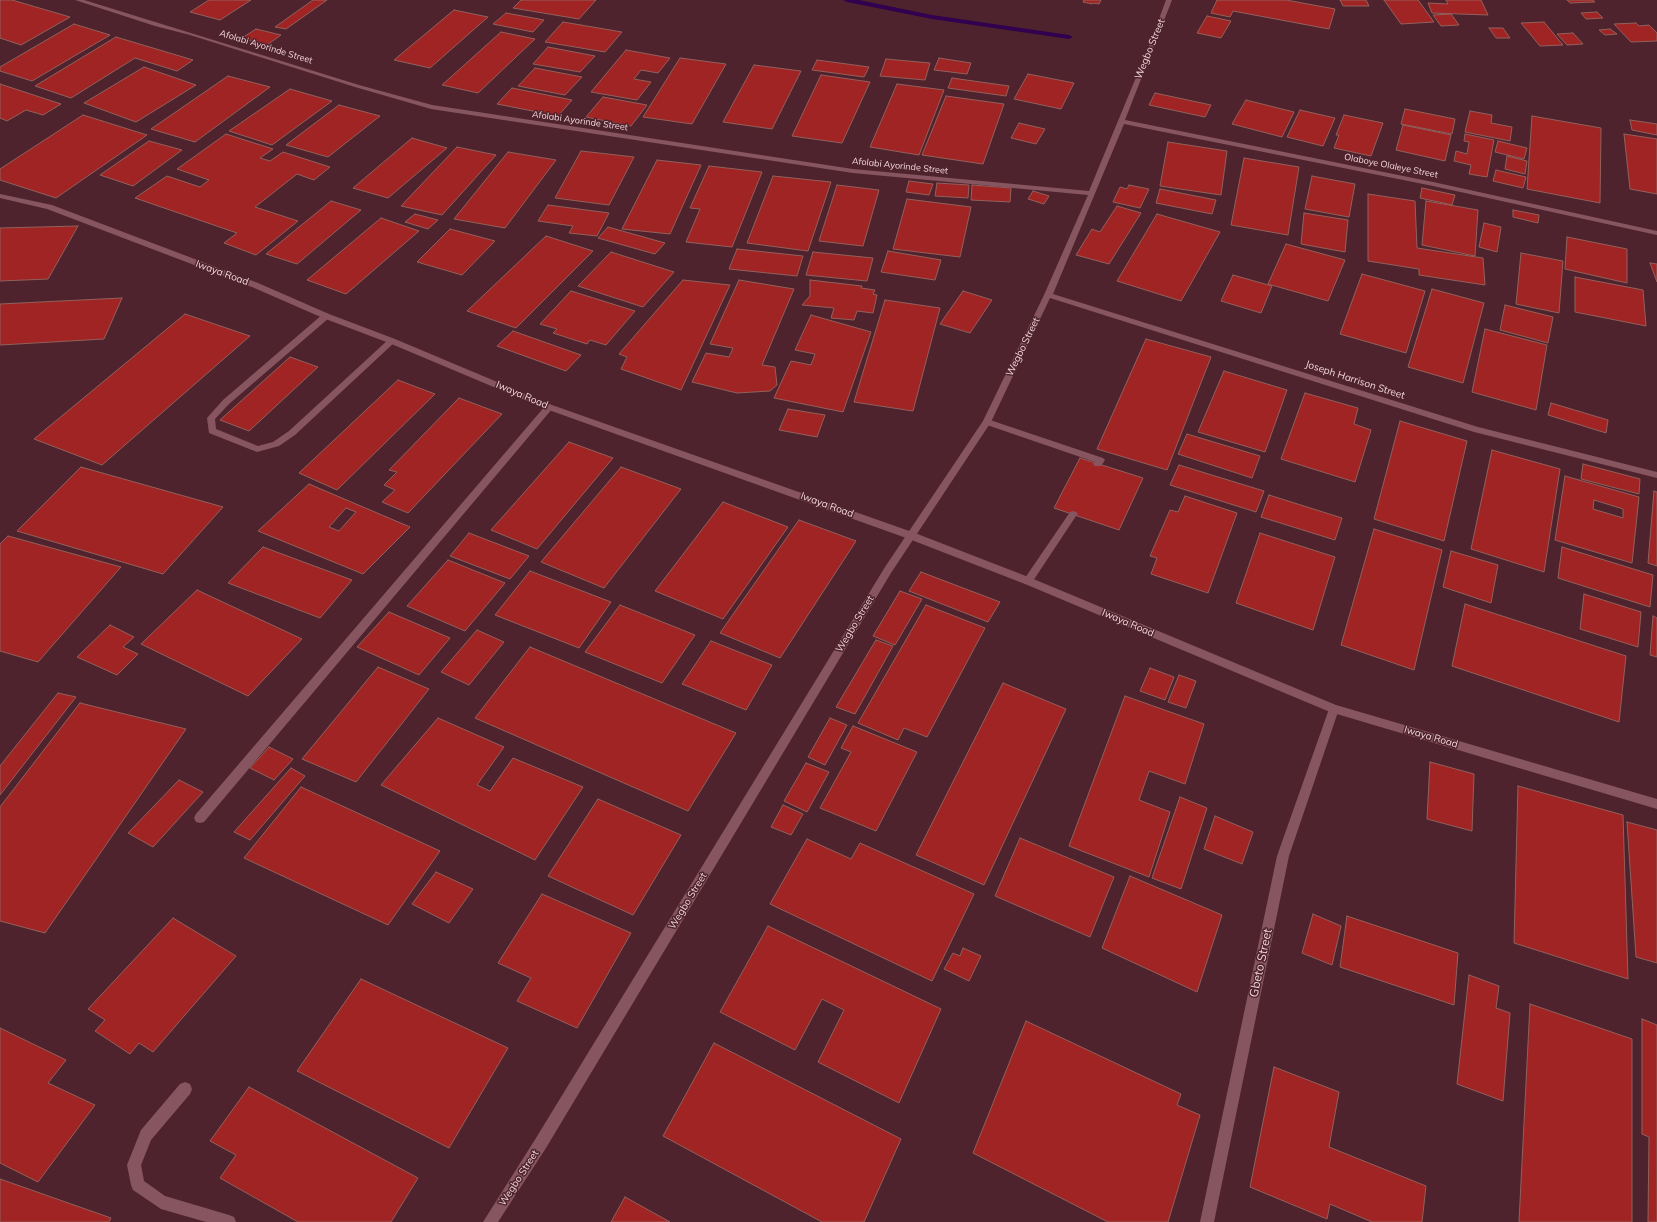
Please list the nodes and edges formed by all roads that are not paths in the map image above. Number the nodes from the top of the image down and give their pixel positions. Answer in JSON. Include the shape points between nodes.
{"nodes":[{"id":1,"x":78,"y":0,"type":"edge"},
{"id":2,"x":1169,"y":0,"type":"edge"},
{"id":3,"x":1121,"y":121,"type":"junction"},
{"id":4,"x":1092,"y":193,"type":"junction"},
{"id":5,"x":0,"y":196,"type":"edge"},
{"id":6,"x":1657,"y":233,"type":"edge"},
{"id":7,"x":1048,"y":295,"type":"junction"},
{"id":8,"x":326,"y":316,"type":"junction"},
{"id":9,"x":392,"y":340,"type":"junction"},
{"id":10,"x":549,"y":407,"type":"junction"},
{"id":11,"x":987,"y":422,"type":"junction"},
{"id":12,"x":1098,"y":464,"type":"dead end"},
{"id":13,"x":1657,"y":475,"type":"edge"},
{"id":14,"x":1073,"y":514,"type":"dead end"},
{"id":15,"x":912,"y":536,"type":"junction"},
{"id":16,"x":1028,"y":581,"type":"junction"},
{"id":17,"x":1334,"y":708,"type":"junction"},
{"id":18,"x":1657,"y":804,"type":"edge"},
{"id":19,"x":200,"y":818,"type":"dead end"},
{"id":20,"x":185,"y":1089,"type":"dead end"},
{"id":21,"x":229,"y":1222,"type":"edge"},
{"id":22,"x":490,"y":1222,"type":"edge"},
{"id":23,"x":1207,"y":1222,"type":"edge"}],
"edges":[{"from":1,"to":4,"type":"street","name":"Afolabi Ayorinde Street","via":[[431,107],[853,171]]},
{"from":2,"to":3,"type":"street","name":"Wegbo Street"},
{"from":3,"to":4,"type":"street","name":"Wegbo Street"},
{"from":3,"to":6,"type":"street","name":"Olaboye Olaleye Street","via":[[1433,184]]},
{"from":4,"to":7,"type":"street","name":"Wegbo Street"},
{"from":5,"to":8,"type":"street","name":"Iwaya Road","via":[[49,207],[255,285]]},
{"from":7,"to":11,"type":"street","name":"Wegbo Street"},
{"from":7,"to":13,"type":"street","name":"Joseph Harrison Street","via":[[1477,430]]},
{"from":8,"to":9,"type":"street","name":"Iwaya Road"},
{"from":8,"to":9,"type":"street","via":[[226,402],[211,418],[212,431],[257,449],[276,444],[292,433]]},
{"from":9,"to":10,"type":"street","name":"Iwaya Road"},
{"from":10,"to":15,"type":"street","name":"Iwaya Road"},
{"from":10,"to":19,"type":"street"},
{"from":11,"to":12,"type":"street","via":[[1100,460]]},
{"from":11,"to":15,"type":"street","name":"Wegbo Street"},
{"from":14,"to":16,"type":"street"},
{"from":15,"to":16,"type":"street","name":"Iwaya Road"},
{"from":15,"to":22,"type":"street","name":"Wegbo Street","via":[[888,570],[541,1143]]},
{"from":16,"to":17,"type":"street","name":"Iwaya Road"},
{"from":17,"to":18,"type":"street","name":"Iwaya Road"},
{"from":17,"to":23,"type":"street","name":"Gbeto Street","via":[[1283,856]]},
{"from":20,"to":21,"type":"street","via":[[146,1135],[134,1165],[138,1185],[162,1202]]}]}
